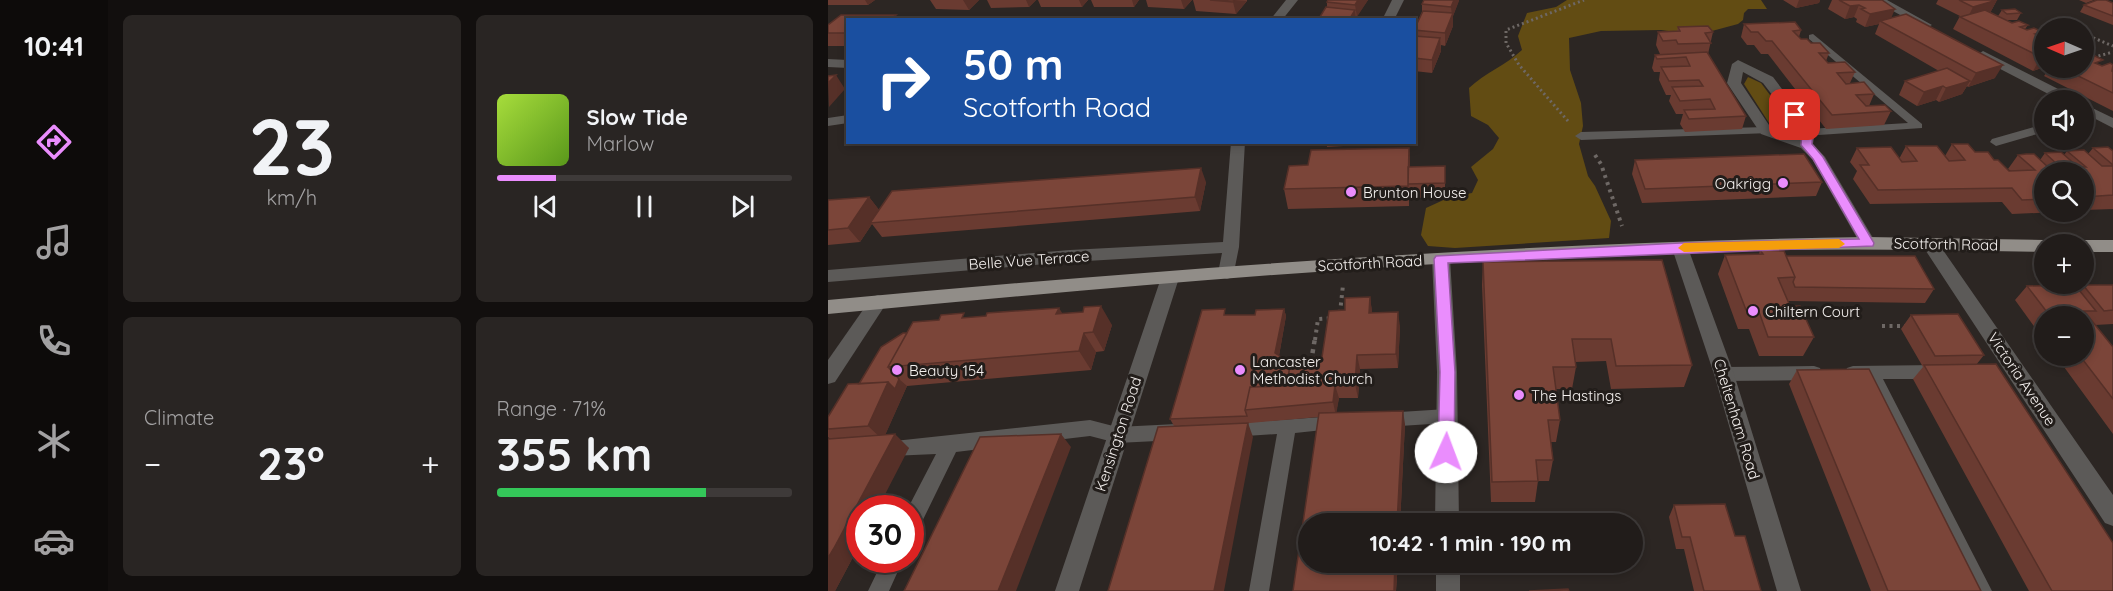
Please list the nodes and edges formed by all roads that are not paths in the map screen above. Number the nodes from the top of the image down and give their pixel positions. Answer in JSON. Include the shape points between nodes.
{"nodes":[{"id":1,"x":1292,"y":0,"type":"edge"},
{"id":2,"x":1398,"y":0,"type":"edge"},
{"id":3,"x":1879,"y":0,"type":"edge"},
{"id":4,"x":1277,"y":18,"type":"edge"},
{"id":5,"x":1389,"y":18,"type":"edge"},
{"id":6,"x":1942,"y":34,"type":"edge"},
{"id":7,"x":1813,"y":37,"type":"dead end"},
{"id":8,"x":1974,"y":51,"type":"edge"},
{"id":9,"x":828,"y":63,"type":"edge"},
{"id":10,"x":846,"y":64,"type":"edge"},
{"id":11,"x":2049,"y":90,"type":"edge"},
{"id":12,"x":2094,"y":116,"type":"edge"},
{"id":13,"x":846,"y":119,"type":"edge"},
{"id":14,"x":828,"y":122,"type":"edge"},
{"id":15,"x":2113,"y":124,"type":"edge"},
{"id":16,"x":1766,"y":131,"type":"junction"},
{"id":17,"x":2034,"y":131,"type":"edge"},
{"id":18,"x":1581,"y":136,"type":"road end"},
{"id":19,"x":1807,"y":139,"type":"junction"},
{"id":20,"x":1996,"y":142,"type":"dead end"},
{"id":21,"x":1238,"y":144,"type":"edge"},
{"id":22,"x":1868,"y":243,"type":"junction"},
{"id":23,"x":1929,"y":244,"type":"junction"},
{"id":24,"x":2034,"y":246,"type":"edge"},
{"id":25,"x":2094,"y":246,"type":"edge"},
{"id":26,"x":2113,"y":246,"type":"edge"},
{"id":27,"x":1231,"y":247,"type":"junction"},
{"id":28,"x":1680,"y":248,"type":"junction"},
{"id":29,"x":1441,"y":259,"type":"junction"},
{"id":30,"x":1227,"y":273,"type":"junction"},
{"id":31,"x":828,"y":276,"type":"edge"},
{"id":32,"x":1170,"y":278,"type":"junction"},
{"id":33,"x":878,"y":302,"type":"junction"},
{"id":34,"x":828,"y":307,"type":"edge"},
{"id":35,"x":1949,"y":371,"type":"edge"},
{"id":36,"x":1993,"y":371,"type":"edge"},
{"id":37,"x":2016,"y":371,"type":"junction"},
{"id":38,"x":1871,"y":372,"type":"junction"},
{"id":39,"x":1724,"y":374,"type":"junction"},
{"id":40,"x":828,"y":376,"type":"edge"},
{"id":41,"x":1447,"y":416,"type":"junction"},
{"id":42,"x":1287,"y":426,"type":"junction"},
{"id":43,"x":1219,"y":430,"type":"edge"},
{"id":44,"x":1197,"y":431,"type":"edge"},
{"id":45,"x":1117,"y":435,"type":"junction"},
{"id":46,"x":950,"y":445,"type":"junction"},
{"id":47,"x":872,"y":449,"type":"edge"},
{"id":48,"x":924,"y":497,"type":"edge"},
{"id":49,"x":1447,"y":513,"type":"edge"},
{"id":50,"x":2113,"y":515,"type":"edge"},
{"id":51,"x":887,"y":573,"type":"edge"},
{"id":52,"x":1448,"y":573,"type":"edge"},
{"id":53,"x":878,"y":591,"type":"edge"},
{"id":54,"x":1068,"y":591,"type":"edge"},
{"id":55,"x":1259,"y":591,"type":"edge"},
{"id":56,"x":1448,"y":591,"type":"edge"},
{"id":57,"x":1789,"y":591,"type":"edge"},
{"id":58,"x":1982,"y":591,"type":"edge"}],
"edges":[{"from":1,"to":4,"type":"street"},
{"from":2,"to":5,"type":"street"},
{"from":3,"to":6,"type":"street"},
{"from":7,"to":19,"type":"lane","via":[[1918,126]]},
{"from":8,"to":11,"type":"street"},
{"from":9,"to":10,"type":"street"},
{"from":12,"to":15,"type":"street"},
{"from":13,"to":14,"type":"street"},
{"from":16,"to":18,"type":"lane"},
{"from":16,"to":19,"type":"street"},
{"from":16,"to":19,"type":"street","via":[[1734,83],[1738,64],[1768,80]]},
{"from":17,"to":20,"type":"lane"},
{"from":19,"to":22,"type":"street"},
{"from":21,"to":27,"type":"street"},
{"from":22,"to":23,"type":"main road","name":"Scotforth Road"},
{"from":22,"to":28,"type":"main road","name":"Scotforth Road"},
{"from":23,"to":24,"type":"main road","name":"Scotforth Road"},
{"from":23,"to":37,"type":"street","name":"Victoria Avenue"},
{"from":25,"to":26,"type":"main road"},
{"from":27,"to":30,"type":"street"},
{"from":27,"to":31,"type":"street","name":"Belle Vue Terrace"},
{"from":28,"to":29,"type":"main road","name":"Scotforth Road"},
{"from":28,"to":39,"type":"street","name":"Cheltenham Road"},
{"from":29,"to":30,"type":"main road","name":"Scotforth Road"},
{"from":29,"to":41,"type":"street"},
{"from":30,"to":32,"type":"main road","name":"Scotforth Road"},
{"from":32,"to":33,"type":"main road","name":"Scotforth Road"},
{"from":32,"to":45,"type":"street","name":"Kensington Road"},
{"from":33,"to":34,"type":"main road","name":"Scotforth Road"},
{"from":33,"to":40,"type":"street"},
{"from":35,"to":38,"type":"lane"},
{"from":36,"to":37,"type":"lane"},
{"from":37,"to":50,"type":"street","name":"Victoria Avenue"},
{"from":38,"to":39,"type":"lane","via":[[1822,369]]},
{"from":38,"to":58,"type":"lane"},
{"from":39,"to":57,"type":"street","name":"Cheltenham Road"},
{"from":41,"to":42,"type":"lane"},
{"from":41,"to":49,"type":"street"},
{"from":42,"to":43,"type":"lane"},
{"from":42,"to":55,"type":"lane"},
{"from":44,"to":45,"type":"lane"},
{"from":45,"to":46,"type":"lane","via":[[1090,428]]},
{"from":45,"to":54,"type":"street","name":"Kensington Road"},
{"from":46,"to":47,"type":"lane"},
{"from":46,"to":48,"type":"lane"},
{"from":51,"to":53,"type":"lane"},
{"from":52,"to":56,"type":"street"}]}
